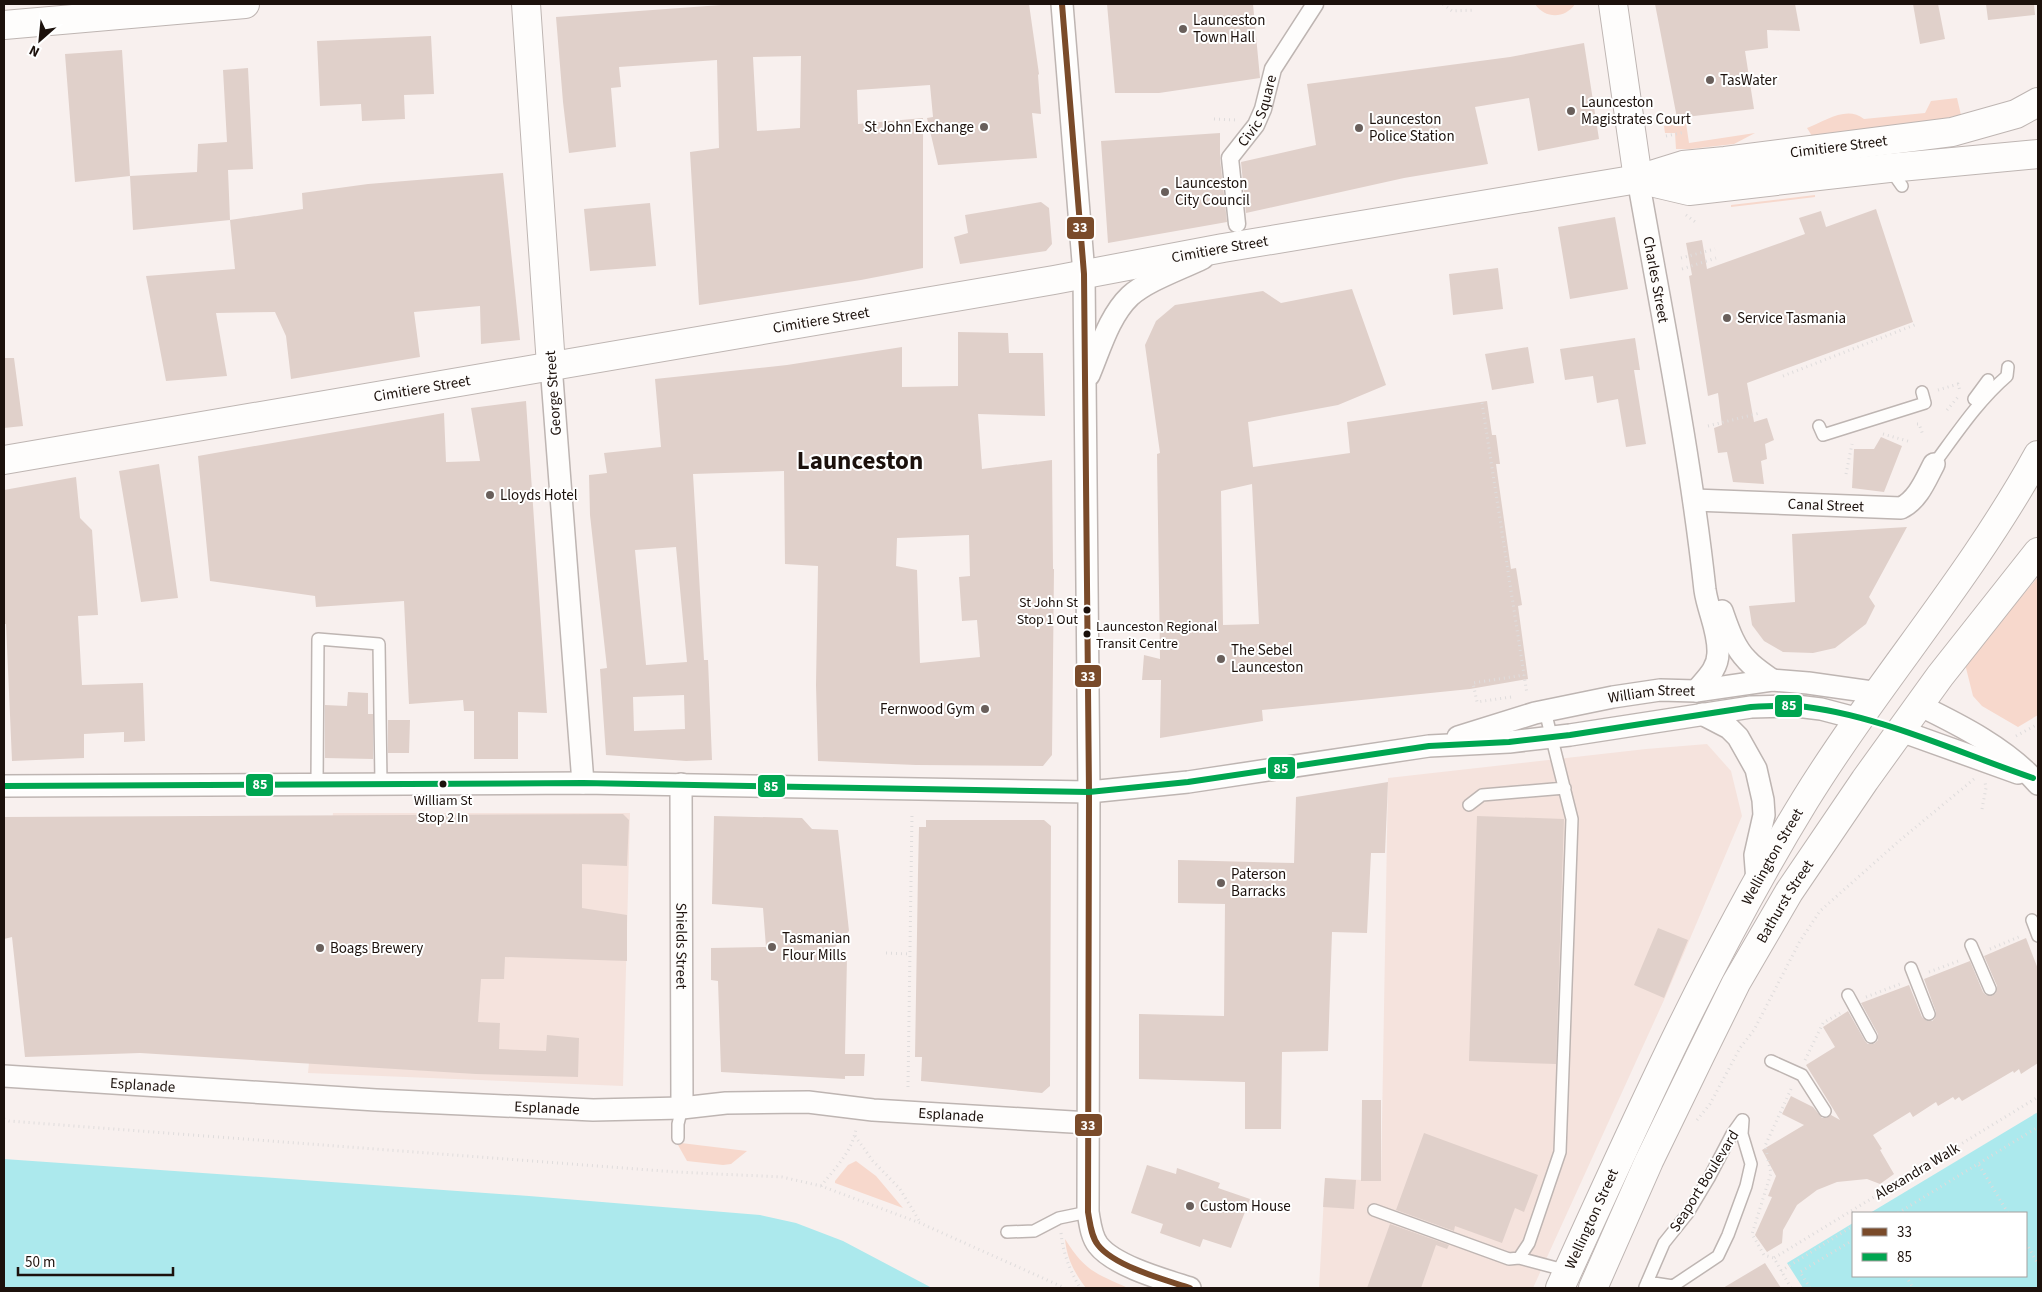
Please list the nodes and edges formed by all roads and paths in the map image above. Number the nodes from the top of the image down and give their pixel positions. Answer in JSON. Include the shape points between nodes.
{"nodes":[{"id":1,"x":245,"y":4,"type":"edge"},
{"id":2,"x":526,"y":4,"type":"edge"},
{"id":3,"x":1062,"y":4,"type":"edge"},
{"id":4,"x":1315,"y":4,"type":"edge"},
{"id":5,"x":1443,"y":4,"type":"edge"},
{"id":6,"x":1613,"y":4,"type":"edge"},
{"id":7,"x":1475,"y":10,"type":"dead end"},
{"id":8,"x":4,"y":25,"type":"edge"},
{"id":9,"x":2038,"y":102,"type":"edge"},
{"id":10,"x":1685,"y":132,"type":"dead end"},
{"id":11,"x":1666,"y":136,"type":"dead end"},
{"id":12,"x":2038,"y":154,"type":"edge"},
{"id":13,"x":1638,"y":179,"type":"junction"},
{"id":14,"x":1690,"y":218,"type":"dead end"},
{"id":15,"x":1237,"y":224,"type":"dead end"},
{"id":16,"x":1698,"y":224,"type":"dead end"},
{"id":17,"x":1223,"y":248,"type":"junction"},
{"id":18,"x":1715,"y":249,"type":"dead end"},
{"id":19,"x":1681,"y":258,"type":"dead end"},
{"id":20,"x":1716,"y":258,"type":"dead end"},
{"id":21,"x":1682,"y":269,"type":"dead end"},
{"id":22,"x":1084,"y":274,"type":"junction"},
{"id":23,"x":1917,"y":324,"type":"dead end"},
{"id":24,"x":551,"y":365,"type":"junction"},
{"id":25,"x":1783,"y":376,"type":"dead end"},
{"id":26,"x":1085,"y":384,"type":"junction"},
{"id":27,"x":1937,"y":391,"type":"dead end"},
{"id":28,"x":1922,"y":392,"type":"dead end"},
{"id":29,"x":1989,"y":392,"type":"junction"},
{"id":30,"x":1482,"y":403,"type":"dead end"},
{"id":31,"x":1948,"y":410,"type":"dead end"},
{"id":32,"x":1760,"y":413,"type":"dead end"},
{"id":33,"x":1708,"y":426,"type":"dead end"},
{"id":34,"x":1819,"y":426,"type":"dead end"},
{"id":35,"x":1910,"y":426,"type":"dead end"},
{"id":36,"x":1892,"y":432,"type":"dead end"},
{"id":37,"x":1883,"y":434,"type":"junction"},
{"id":38,"x":1923,"y":435,"type":"dead end"},
{"id":39,"x":1875,"y":437,"type":"dead end"},
{"id":40,"x":1858,"y":442,"type":"dead end"},
{"id":41,"x":1911,"y":442,"type":"dead end"},
{"id":42,"x":2038,"y":456,"type":"edge"},
{"id":43,"x":4,"y":460,"type":"edge"},
{"id":44,"x":1934,"y":464,"type":"junction"},
{"id":45,"x":1846,"y":474,"type":"dead end"},
{"id":46,"x":1694,"y":500,"type":"junction"},
{"id":47,"x":2038,"y":552,"type":"edge"},
{"id":48,"x":1703,"y":557,"type":"junction"},
{"id":49,"x":1524,"y":675,"type":"junction"},
{"id":50,"x":1772,"y":680,"type":"junction"},
{"id":51,"x":1525,"y":687,"type":"dead end"},
{"id":52,"x":1696,"y":691,"type":"junction"},
{"id":53,"x":1878,"y":694,"type":"junction"},
{"id":54,"x":1517,"y":696,"type":"dead end"},
{"id":55,"x":1919,"y":705,"type":"junction"},
{"id":56,"x":1545,"y":711,"type":"junction"},
{"id":57,"x":1702,"y":714,"type":"junction"},
{"id":58,"x":1859,"y":718,"type":"junction"},
{"id":59,"x":2038,"y":724,"type":"edge"},
{"id":60,"x":1901,"y":731,"type":"junction"},
{"id":61,"x":1552,"y":737,"type":"junction"},
{"id":62,"x":2010,"y":741,"type":"dead end"},
{"id":63,"x":1429,"y":746,"type":"junction"},
{"id":64,"x":1976,"y":778,"type":"dead end"},
{"id":65,"x":1984,"y":780,"type":"dead end"},
{"id":66,"x":2035,"y":781,"type":"edge"},
{"id":67,"x":317,"y":783,"type":"junction"},
{"id":68,"x":381,"y":783,"type":"junction"},
{"id":69,"x":583,"y":783,"type":"junction"},
{"id":70,"x":681,"y":784,"type":"junction"},
{"id":71,"x":4,"y":786,"type":"edge"},
{"id":72,"x":1565,"y":788,"type":"junction"},
{"id":73,"x":1090,"y":792,"type":"junction"},
{"id":74,"x":1469,"y":805,"type":"dead end"},
{"id":75,"x":1982,"y":809,"type":"dead end"},
{"id":76,"x":912,"y":813,"type":"dead end"},
{"id":77,"x":1757,"y":881,"type":"junction"},
{"id":78,"x":2035,"y":929,"type":"edge"},
{"id":79,"x":1973,"y":950,"type":"junction"},
{"id":80,"x":886,"y":953,"type":"dead end"},
{"id":81,"x":910,"y":954,"type":"junction"},
{"id":82,"x":1913,"y":973,"type":"junction"},
{"id":83,"x":1990,"y":989,"type":"dead end"},
{"id":84,"x":1851,"y":1000,"type":"junction"},
{"id":85,"x":1929,"y":1014,"type":"dead end"},
{"id":86,"x":1871,"y":1037,"type":"dead end"},
{"id":87,"x":1771,"y":1061,"type":"dead end"},
{"id":88,"x":1798,"y":1074,"type":"junction"},
{"id":89,"x":4,"y":1076,"type":"edge"},
{"id":90,"x":908,"y":1087,"type":"dead end"},
{"id":91,"x":2038,"y":1097,"type":"edge"},
{"id":92,"x":682,"y":1108,"type":"junction"},
{"id":93,"x":859,"y":1108,"type":"junction"},
{"id":94,"x":1824,"y":1111,"type":"dead end"},
{"id":95,"x":4,"y":1119,"type":"edge"},
{"id":96,"x":1089,"y":1123,"type":"junction"},
{"id":97,"x":1692,"y":1126,"type":"dead end"},
{"id":98,"x":2038,"y":1127,"type":"edge"},
{"id":99,"x":855,"y":1136,"type":"junction"},
{"id":100,"x":678,"y":1138,"type":"dead end"},
{"id":101,"x":1979,"y":1165,"type":"junction"},
{"id":102,"x":821,"y":1186,"type":"junction"},
{"id":103,"x":1374,"y":1210,"type":"dead end"},
{"id":104,"x":1088,"y":1212,"type":"junction"},
{"id":105,"x":1900,"y":1212,"type":"edge"},
{"id":106,"x":2007,"y":1212,"type":"edge"},
{"id":107,"x":920,"y":1223,"type":"junction"},
{"id":108,"x":1852,"y":1227,"type":"edge"},
{"id":109,"x":1061,"y":1228,"type":"dead end"},
{"id":110,"x":1007,"y":1232,"type":"dead end"},
{"id":111,"x":1852,"y":1241,"type":"edge"},
{"id":112,"x":2027,"y":1245,"type":"edge"},
{"id":113,"x":1519,"y":1258,"type":"junction"},
{"id":114,"x":1774,"y":1258,"type":"junction"},
{"id":115,"x":2038,"y":1264,"type":"edge"},
{"id":116,"x":1781,"y":1271,"type":"junction"},
{"id":117,"x":1907,"y":1277,"type":"edge"},
{"id":118,"x":1564,"y":1280,"type":"edge"},
{"id":119,"x":1646,"y":1285,"type":"edge"},
{"id":120,"x":1065,"y":1288,"type":"edge"},
{"id":121,"x":1080,"y":1288,"type":"edge"},
{"id":122,"x":1190,"y":1288,"type":"edge"},
{"id":123,"x":1593,"y":1288,"type":"edge"},
{"id":124,"x":1791,"y":1288,"type":"edge"},
{"id":125,"x":1810,"y":1288,"type":"edge"},
{"id":126,"x":1914,"y":1288,"type":"edge"}],
"edges":[{"from":1,"to":8,"type":"main road"},
{"from":2,"to":24,"type":"main road","name":"George Street"},
{"from":3,"to":22,"type":"street"},
{"from":4,"to":15,"type":"street","name":"Civic Square","via":[[1273,69],[1256,125],[1230,158]]},
{"from":5,"to":7,"type":"path","via":[[1452,11]]},
{"from":6,"to":13,"type":"main road","name":"Charles Street"},
{"from":9,"to":13,"type":"main road","name":"Cimitiere Street","via":[[2016,114],[1952,132],[1683,165]]},
{"from":10,"to":11,"type":"path"},
{"from":12,"to":13,"type":"main road","name":"Cimitiere Street","via":[[1896,177],[1689,191]]},
{"from":13,"to":17,"type":"main road","name":"Cimitiere Street"},
{"from":13,"to":46,"type":"street","name":"Charles Street"},
{"from":14,"to":16,"type":"path"},
{"from":17,"to":22,"type":"main road","name":"Cimitiere Street"},
{"from":17,"to":26,"type":"street","via":[[1129,297],[1109,327]]},
{"from":18,"to":19,"type":"path"},
{"from":20,"to":21,"type":"path"},
{"from":22,"to":24,"type":"main road","name":"Cimitiere Street"},
{"from":22,"to":26,"type":"street"},
{"from":23,"to":25,"type":"path"},
{"from":24,"to":43,"type":"main road","name":"Cimitiere Street"},
{"from":24,"to":69,"type":"street","name":"George Street"},
{"from":26,"to":73,"type":"street"},
{"from":27,"to":31,"type":"path","via":[[1958,384],[1960,392]]},
{"from":28,"to":34,"type":"lane","via":[[1925,403],[1823,435]]},
{"from":29,"to":44,"type":"lane"},
{"from":29,"to":44,"type":"lane","via":[[1987,375],[1947,434]]},
{"from":29,"to":44,"type":"lane","via":[[2008,371],[1953,448]]},
{"from":30,"to":49,"type":"path"},
{"from":32,"to":33,"type":"path"},
{"from":35,"to":38,"type":"path","via":[[1919,424]]},
{"from":36,"to":37,"type":"path"},
{"from":37,"to":39,"type":"path"},
{"from":37,"to":41,"type":"path"},
{"from":40,"to":45,"type":"path","via":[[1850,445]]},
{"from":42,"to":53,"type":"main road","name":"Wellington Street","via":[[1987,540]]},
{"from":44,"to":46,"type":"street","name":"Canal Street","via":[[1915,499],[1901,508]]},
{"from":46,"to":48,"type":"street","name":"Charles Street"},
{"from":47,"to":55,"type":"main road","name":"Bathurst Street"},
{"from":48,"to":50,"type":"street","name":"Charles Street","via":[[1732,637],[1746,660]]},
{"from":48,"to":52,"type":"street","name":"Charles Street","via":[[1706,592],[1718,651],[1715,667]]},
{"from":49,"to":51,"type":"path"},
{"from":49,"to":54,"type":"path","via":[[1473,683],[1478,702]]},
{"from":50,"to":52,"type":"street","name":"William Street"},
{"from":50,"to":53,"type":"street","name":"William Street"},
{"from":52,"to":56,"type":"street","name":"William Street","via":[[1660,690]]},
{"from":53,"to":55,"type":"main road"},
{"from":53,"to":58,"type":"main road","name":"Wellington Street"},
{"from":55,"to":60,"type":"main road","name":"Bathurst Street"},
{"from":55,"to":66,"type":"street","via":[[1947,718],[2001,752]]},
{"from":56,"to":61,"type":"lane"},
{"from":56,"to":63,"type":"street","name":"William Street"},
{"from":57,"to":58,"type":"street","name":"William Street","via":[[1751,707],[1796,706]]},
{"from":57,"to":61,"type":"street","name":"William Street"},
{"from":57,"to":77,"type":"street","via":[[1729,728],[1738,737],[1756,769],[1764,815],[1755,855]]},
{"from":58,"to":60,"type":"main road"},
{"from":58,"to":77,"type":"main road","name":"Wellington Street"},
{"from":59,"to":62,"type":"path"},
{"from":60,"to":66,"type":"street"},
{"from":60,"to":123,"type":"main road","name":"Bathurst Street","via":[[1790,892],[1736,983],[1649,1161]]},
{"from":61,"to":63,"type":"street","name":"William Street"},
{"from":61,"to":72,"type":"lane"},
{"from":63,"to":73,"type":"street","name":"William Street","via":[[1188,782]]},
{"from":64,"to":97,"type":"path","via":[[1820,911],[1800,941],[1754,1030],[1740,1048],[1710,1104]]},
{"from":65,"to":75,"type":"path","via":[[1986,788]]},
{"from":67,"to":68,"type":"street","name":"William Street"},
{"from":67,"to":68,"type":"lane","via":[[318,639],[379,644]]},
{"from":67,"to":71,"type":"street","name":"William Street"},
{"from":68,"to":69,"type":"street","name":"William Street"},
{"from":69,"to":70,"type":"street","name":"William Street"},
{"from":70,"to":73,"type":"street","name":"William Street"},
{"from":70,"to":92,"type":"street","name":"Shields Street"},
{"from":72,"to":74,"type":"lane","via":[[1482,795]]},
{"from":72,"to":113,"type":"lane","via":[[1572,819],[1560,1152],[1529,1243]]},
{"from":73,"to":96,"type":"street"},
{"from":76,"to":81,"type":"path"},
{"from":77,"to":118,"type":"main road","name":"Wellington Street","via":[[1684,1022]]},
{"from":78,"to":79,"type":"path"},
{"from":79,"to":82,"type":"path"},
{"from":79,"to":83,"type":"lane"},
{"from":80,"to":81,"type":"path"},
{"from":81,"to":90,"type":"path"},
{"from":82,"to":84,"type":"path","via":[[1865,997]]},
{"from":82,"to":85,"type":"lane"},
{"from":84,"to":86,"type":"lane"},
{"from":84,"to":88,"type":"path","via":[[1822,1023]]},
{"from":87,"to":88,"type":"lane"},
{"from":88,"to":94,"type":"lane","via":[[1802,1075]]},
{"from":88,"to":114,"type":"path","via":[[1765,1146],[1771,1173],[1752,1234],[1764,1255]]},
{"from":89,"to":92,"type":"street","name":"Esplanade","via":[[376,1100],[593,1110]]},
{"from":91,"to":114,"type":"path","name":"Alexandra Walk"},
{"from":92,"to":93,"type":"street","name":"Esplanade","via":[[774,1101]]},
{"from":92,"to":100,"type":"lane"},
{"from":93,"to":96,"type":"street","name":"Esplanade"},
{"from":93,"to":99,"type":"path"},
{"from":95,"to":102,"type":"path","via":[[9,1122],[676,1172],[782,1176]]},
{"from":96,"to":104,"type":"street"},
{"from":98,"to":101,"type":"path"},
{"from":99,"to":102,"type":"path","via":[[847,1153]]},
{"from":99,"to":107,"type":"path","via":[[900,1189]]},
{"from":101,"to":105,"type":"path"},
{"from":101,"to":106,"type":"path"},
{"from":102,"to":107,"type":"path"},
{"from":103,"to":113,"type":"lane","via":[[1509,1259]]},
{"from":104,"to":110,"type":"lane","via":[[1059,1218],[1034,1232]]},
{"from":104,"to":122,"type":"street","via":[[1097,1245],[1108,1255],[1128,1266]]},
{"from":107,"to":120,"type":"path"},
{"from":108,"to":116,"type":"path"},
{"from":109,"to":121,"type":"path","via":[[1063,1250]]},
{"from":111,"to":125,"type":"path","via":[[1800,1272]]},
{"from":112,"to":115,"type":"path"},
{"from":113,"to":118,"type":"lane"},
{"from":114,"to":116,"type":"path"},
{"from":116,"to":124,"type":"path"},
{"from":117,"to":126,"type":"path"},
{"from":119,"to":119,"type":"lane","name":"Seaport Boulevard","via":[[1664,1243],[1688,1213],[1743,1120],[1742,1134],[1751,1164],[1750,1173],[1718,1256],[1674,1286]]}]}
